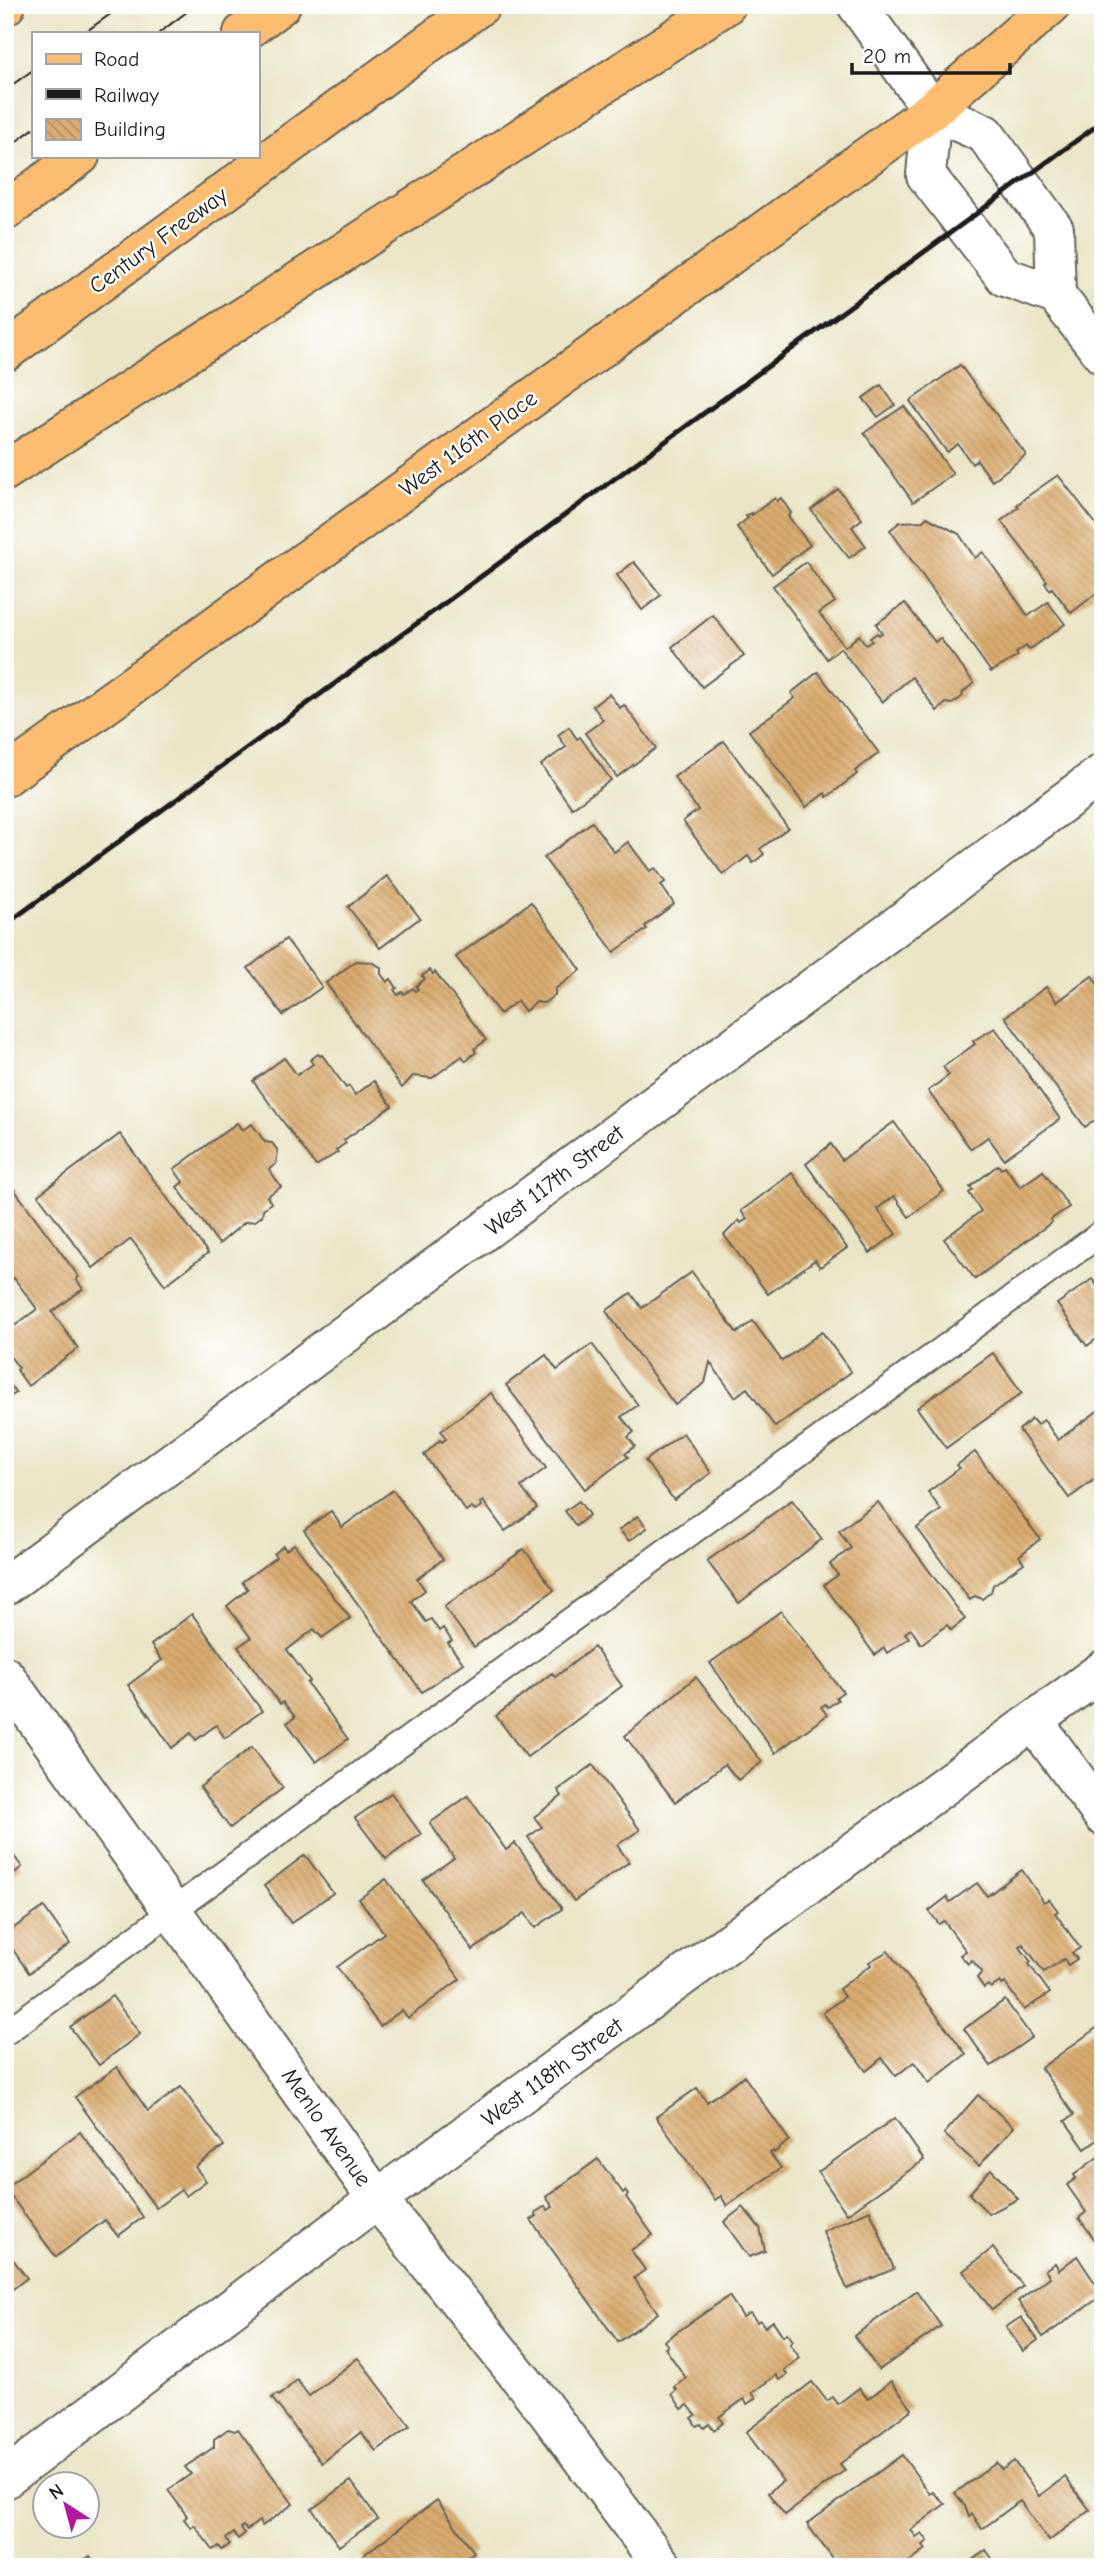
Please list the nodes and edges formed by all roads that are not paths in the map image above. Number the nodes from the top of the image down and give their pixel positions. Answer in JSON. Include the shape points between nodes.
{"nodes":[{"id":1,"x":281,"y":5,"type":"edge"},
{"id":2,"x":481,"y":5,"type":"edge"},
{"id":3,"x":726,"y":5,"type":"edge"},
{"id":4,"x":858,"y":5,"type":"edge"},
{"id":5,"x":1051,"y":5,"type":"edge"},
{"id":6,"x":244,"y":32,"type":"edge"},
{"id":7,"x":932,"y":110,"type":"junction"},
{"id":8,"x":77,"y":158,"type":"edge"},
{"id":9,"x":5,"y":211,"type":"edge"},
{"id":10,"x":1056,"y":295,"type":"junction"},
{"id":11,"x":5,"y":352,"type":"edge"},
{"id":12,"x":1103,"y":355,"type":"edge"},
{"id":13,"x":5,"y":471,"type":"edge"},
{"id":14,"x":1103,"y":773,"type":"edge"},
{"id":15,"x":5,"y":777,"type":"edge"},
{"id":16,"x":1103,"y":1232,"type":"edge"},
{"id":17,"x":5,"y":1586,"type":"edge"},
{"id":18,"x":1103,"y":1670,"type":"edge"},
{"id":19,"x":5,"y":1676,"type":"edge"},
{"id":20,"x":1034,"y":1722,"type":"junction"},
{"id":21,"x":1103,"y":1816,"type":"edge"},
{"id":22,"x":172,"y":1910,"type":"junction"},
{"id":23,"x":5,"y":2033,"type":"edge"},
{"id":24,"x":377,"y":2199,"type":"junction"},
{"id":25,"x":5,"y":2479,"type":"edge"},
{"id":26,"x":663,"y":2567,"type":"edge"}],
"edges":[{"from":1,"to":6,"type":"main road"},
{"from":2,"to":11,"type":"main road","name":"Century Freeway"},
{"from":3,"to":13,"type":"main road"},
{"from":4,"to":7,"type":"street"},
{"from":5,"to":7,"type":"main road","name":"West 116th Place"},
{"from":7,"to":10,"type":"street","via":[[985,134],[1054,229]]},
{"from":7,"to":10,"type":"street","via":[[926,175],[1005,277]]},
{"from":7,"to":15,"type":"main road","name":"West 116th Place"},
{"from":8,"to":9,"type":"main road"},
{"from":10,"to":12,"type":"street"},
{"from":14,"to":17,"type":"street","name":"West 117th Street"},
{"from":16,"to":22,"type":"lane"},
{"from":18,"to":20,"type":"street","name":"West 118th Street"},
{"from":19,"to":22,"type":"street","name":"Menlo Avenue"},
{"from":20,"to":21,"type":"street"},
{"from":20,"to":24,"type":"street","name":"West 118th Street"},
{"from":22,"to":23,"type":"lane"},
{"from":22,"to":24,"type":"street","name":"Menlo Avenue"},
{"from":24,"to":25,"type":"street","name":"West 118th Street"},
{"from":24,"to":26,"type":"street","name":"Menlo Avenue","via":[[542,2405]]}]}
